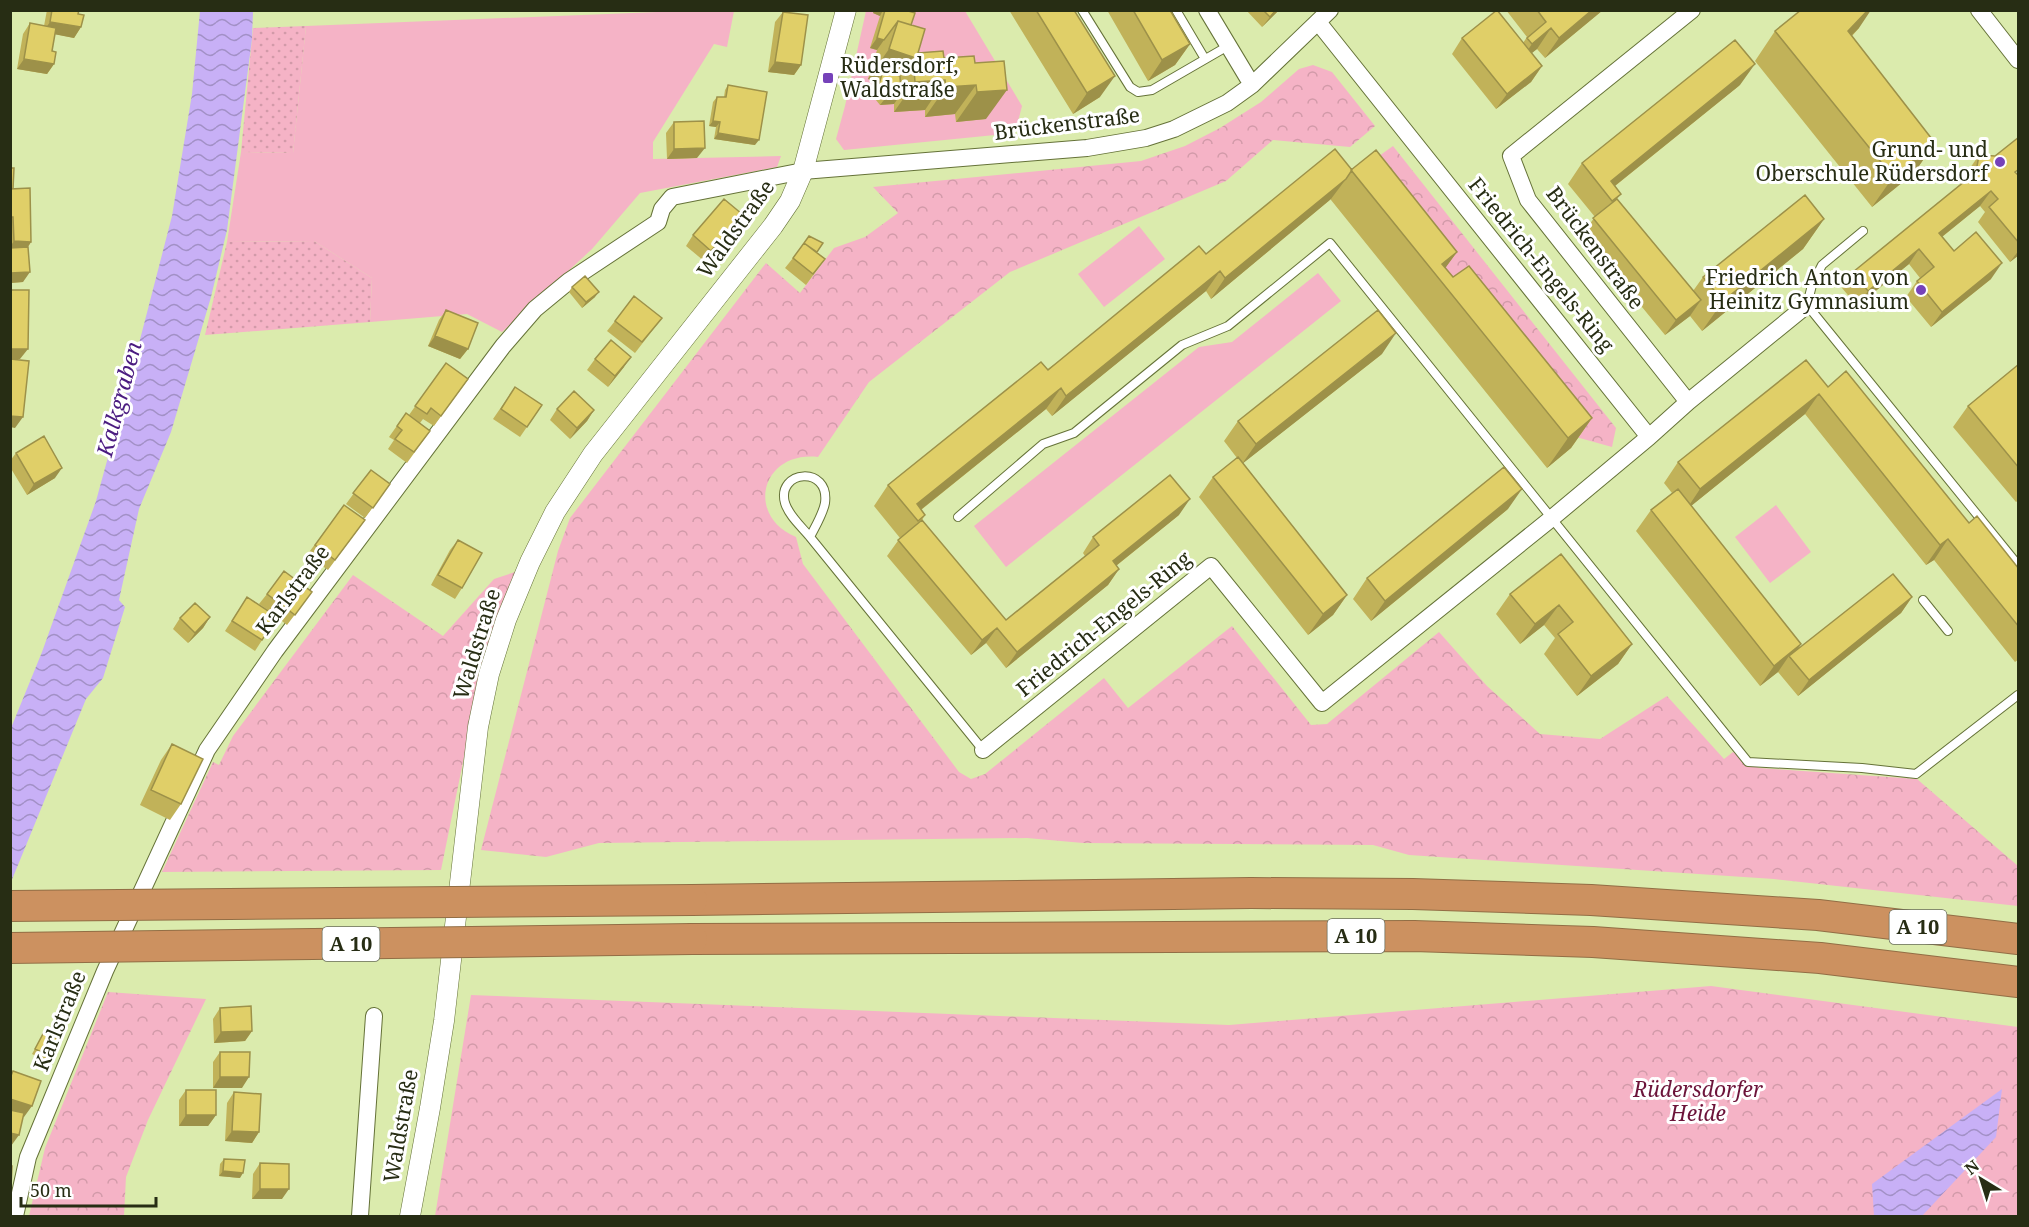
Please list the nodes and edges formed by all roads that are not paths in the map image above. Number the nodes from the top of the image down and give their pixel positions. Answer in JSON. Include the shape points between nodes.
{"nodes":[{"id":1,"x":846,"y":10,"type":"edge"},
{"id":2,"x":1082,"y":10,"type":"edge"},
{"id":3,"x":1176,"y":10,"type":"edge"},
{"id":4,"x":1207,"y":10,"type":"edge"},
{"id":5,"x":1692,"y":10,"type":"edge"},
{"id":6,"x":1979,"y":10,"type":"edge"},
{"id":7,"x":1324,"y":16,"type":"edge"},
{"id":8,"x":1228,"y":46,"type":"junction"},
{"id":9,"x":1205,"y":59,"type":"junction"},
{"id":10,"x":2019,"y":60,"type":"edge"},
{"id":11,"x":1252,"y":85,"type":"junction"},
{"id":12,"x":803,"y":171,"type":"junction"},
{"id":13,"x":1863,"y":231,"type":"dead end"},
{"id":14,"x":1807,"y":306,"type":"junction"},
{"id":15,"x":1688,"y":402,"type":"junction"},
{"id":16,"x":1649,"y":436,"type":"junction"},
{"id":17,"x":957,"y":517,"type":"dead end"},
{"id":18,"x":1552,"y":518,"type":"junction"},
{"id":19,"x":810,"y":537,"type":"junction"},
{"id":20,"x":2019,"y":565,"type":"edge"},
{"id":21,"x":1923,"y":600,"type":"dead end"},
{"id":22,"x":1948,"y":631,"type":"dead end"},
{"id":23,"x":2019,"y":695,"type":"edge"},
{"id":24,"x":983,"y":750,"type":"joint"},
{"id":25,"x":10,"y":906,"type":"edge"},
{"id":26,"x":2019,"y":939,"type":"edge"},
{"id":27,"x":10,"y":948,"type":"edge"},
{"id":28,"x":2019,"y":982,"type":"edge"},
{"id":29,"x":374,"y":1016,"type":"dead end"},
{"id":30,"x":15,"y":1216,"type":"edge"},
{"id":31,"x":360,"y":1216,"type":"edge"},
{"id":32,"x":410,"y":1216,"type":"edge"}],
"edges":[{"from":1,"to":12,"type":"street","name":"Waldstraße"},
{"from":2,"to":9,"type":"lane","via":[[1130,87],[1138,92],[1152,90]]},
{"from":3,"to":9,"type":"lane"},
{"from":4,"to":8,"type":"street"},
{"from":5,"to":15,"type":"street","name":"Brückenstraße","via":[[1511,156],[1528,200]]},
{"from":6,"to":10,"type":"street"},
{"from":7,"to":11,"type":"street","name":"Brückenstraße"},
{"from":7,"to":16,"type":"street","name":"Friedrich-Engels-Ring"},
{"from":8,"to":9,"type":"lane"},
{"from":8,"to":11,"type":"street"},
{"from":11,"to":12,"type":"street","name":"Brückenstraße","via":[[1227,103],[1174,129],[1117,144]]},
{"from":12,"to":30,"type":"street","name":"Karlstraße","via":[[672,197],[658,222],[561,288],[535,309],[503,346],[275,651],[207,750],[105,970],[28,1157]]},
{"from":12,"to":32,"type":"street","name":"Waldstraße","via":[[773,226],[593,454],[555,512],[506,620],[478,727],[444,1021]]},
{"from":13,"to":14,"type":"lane","via":[[1822,265]]},
{"from":14,"to":15,"type":"street"},
{"from":14,"to":20,"type":"lane"},
{"from":15,"to":16,"type":"street"},
{"from":16,"to":18,"type":"street","name":"Friedrich-Engels-Ring"},
{"from":17,"to":18,"type":"lane","via":[[1043,444],[1074,433],[1182,345],[1228,326],[1330,243]]},
{"from":18,"to":23,"type":"lane","via":[[1748,762],[1916,774]]},
{"from":18,"to":24,"type":"street","name":"Friedrich-Engels-Ring","via":[[1322,703],[1211,566]]},
{"from":19,"to":19,"type":"lane","name":"Friedrich-Engels-Ring","via":[[825,505],[825,492],[820,481],[812,476],[798,477],[785,490],[785,503]]},
{"from":19,"to":24,"type":"lane","name":"Friedrich-Engels-Ring"},
{"from":21,"to":22,"type":"lane"},
{"from":25,"to":26,"type":"highway","number":"A 10","bridge":true,"via":[[1251,892],[1425,894],[1818,915]]},
{"from":27,"to":28,"type":"highway","number":"A 10","bridge":true,"via":[[692,939],[1437,937],[1593,942],[1809,957]]},
{"from":29,"to":31,"type":"street","name":"Waldstraße"}]}
